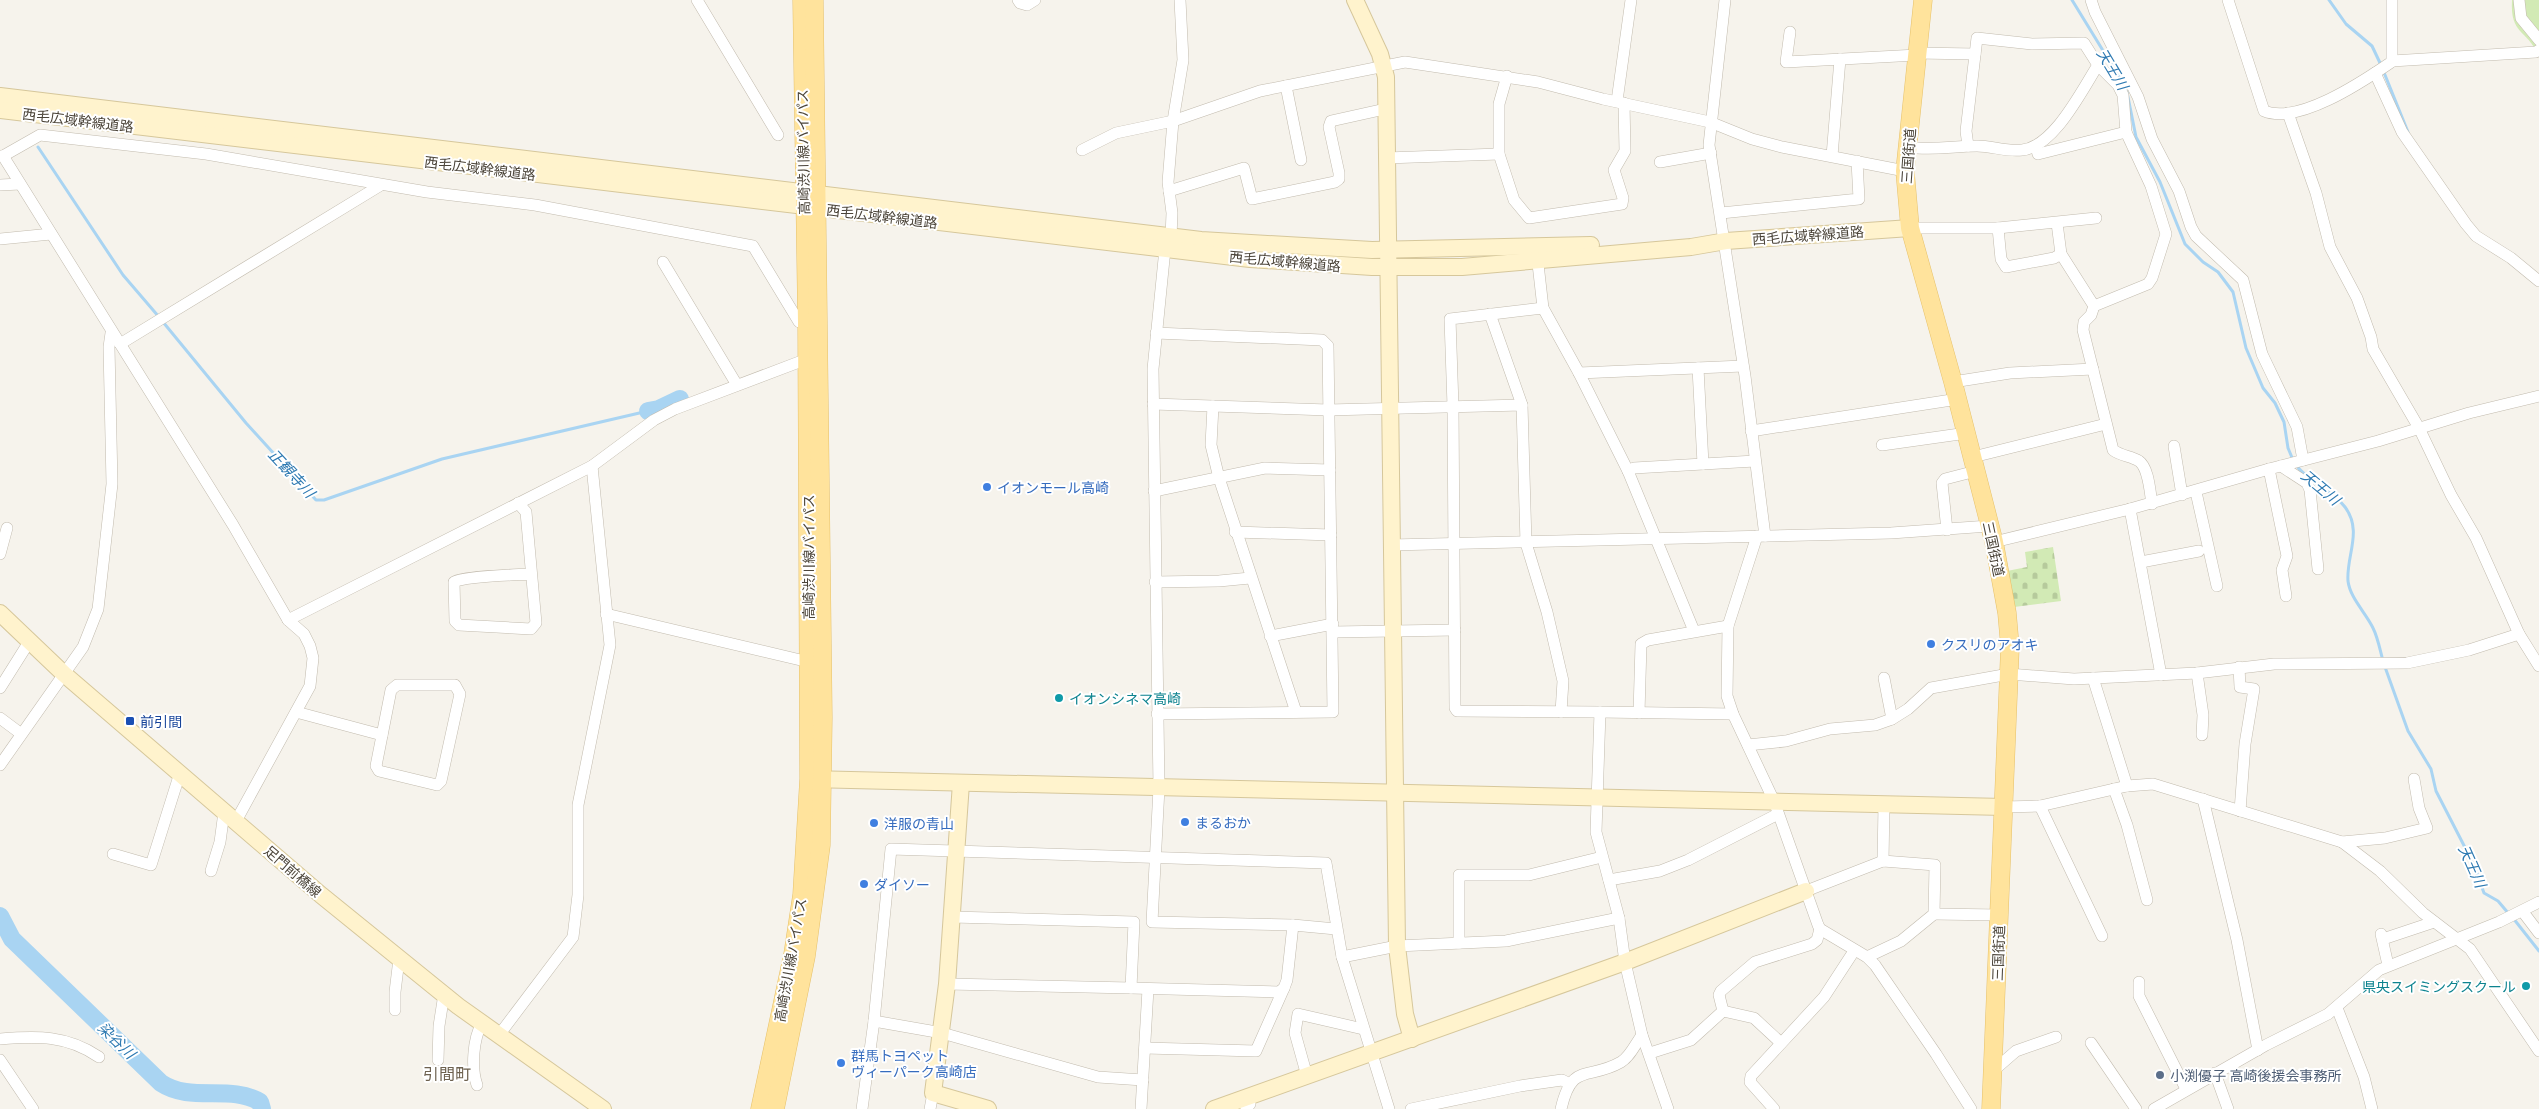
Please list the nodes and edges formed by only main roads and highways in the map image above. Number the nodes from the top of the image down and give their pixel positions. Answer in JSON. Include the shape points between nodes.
{"nodes":[{"id":1,"x":802,"y":0,"type":"edge"},
{"id":2,"x":814,"y":0,"type":"edge"},
{"id":3,"x":1923,"y":0,"type":"edge"},
{"id":4,"x":811,"y":200,"type":"junction"},
{"id":5,"x":816,"y":780,"type":"junction"},
{"id":6,"x":760,"y":1109,"type":"edge"},
{"id":7,"x":775,"y":1109,"type":"edge"},
{"id":8,"x":1991,"y":1109,"type":"edge"}],
"edges":[{"from":1,"to":4,"type":"main road","name":"高崎渋川線バイパス"},
{"from":2,"to":4,"type":"main road","name":"高崎渋川線バイパス"},
{"from":3,"to":8,"type":"main road","name":"三国街道","via":[[1905,171],[1910,228],[1975,464],[2007,614],[2009,674]]},
{"from":4,"to":5,"type":"main road","name":"高崎渋川線バイパス"},
{"from":4,"to":5,"type":"main road","name":"高崎渋川線バイパス","via":[[807,322],[809,662]]},
{"from":5,"to":6,"type":"main road","name":"高崎渋川線バイパス","via":[[794,946]]},
{"from":5,"to":7,"type":"main road","name":"高崎渋川線バイパス","via":[[821,845],[815,899]]}]}
